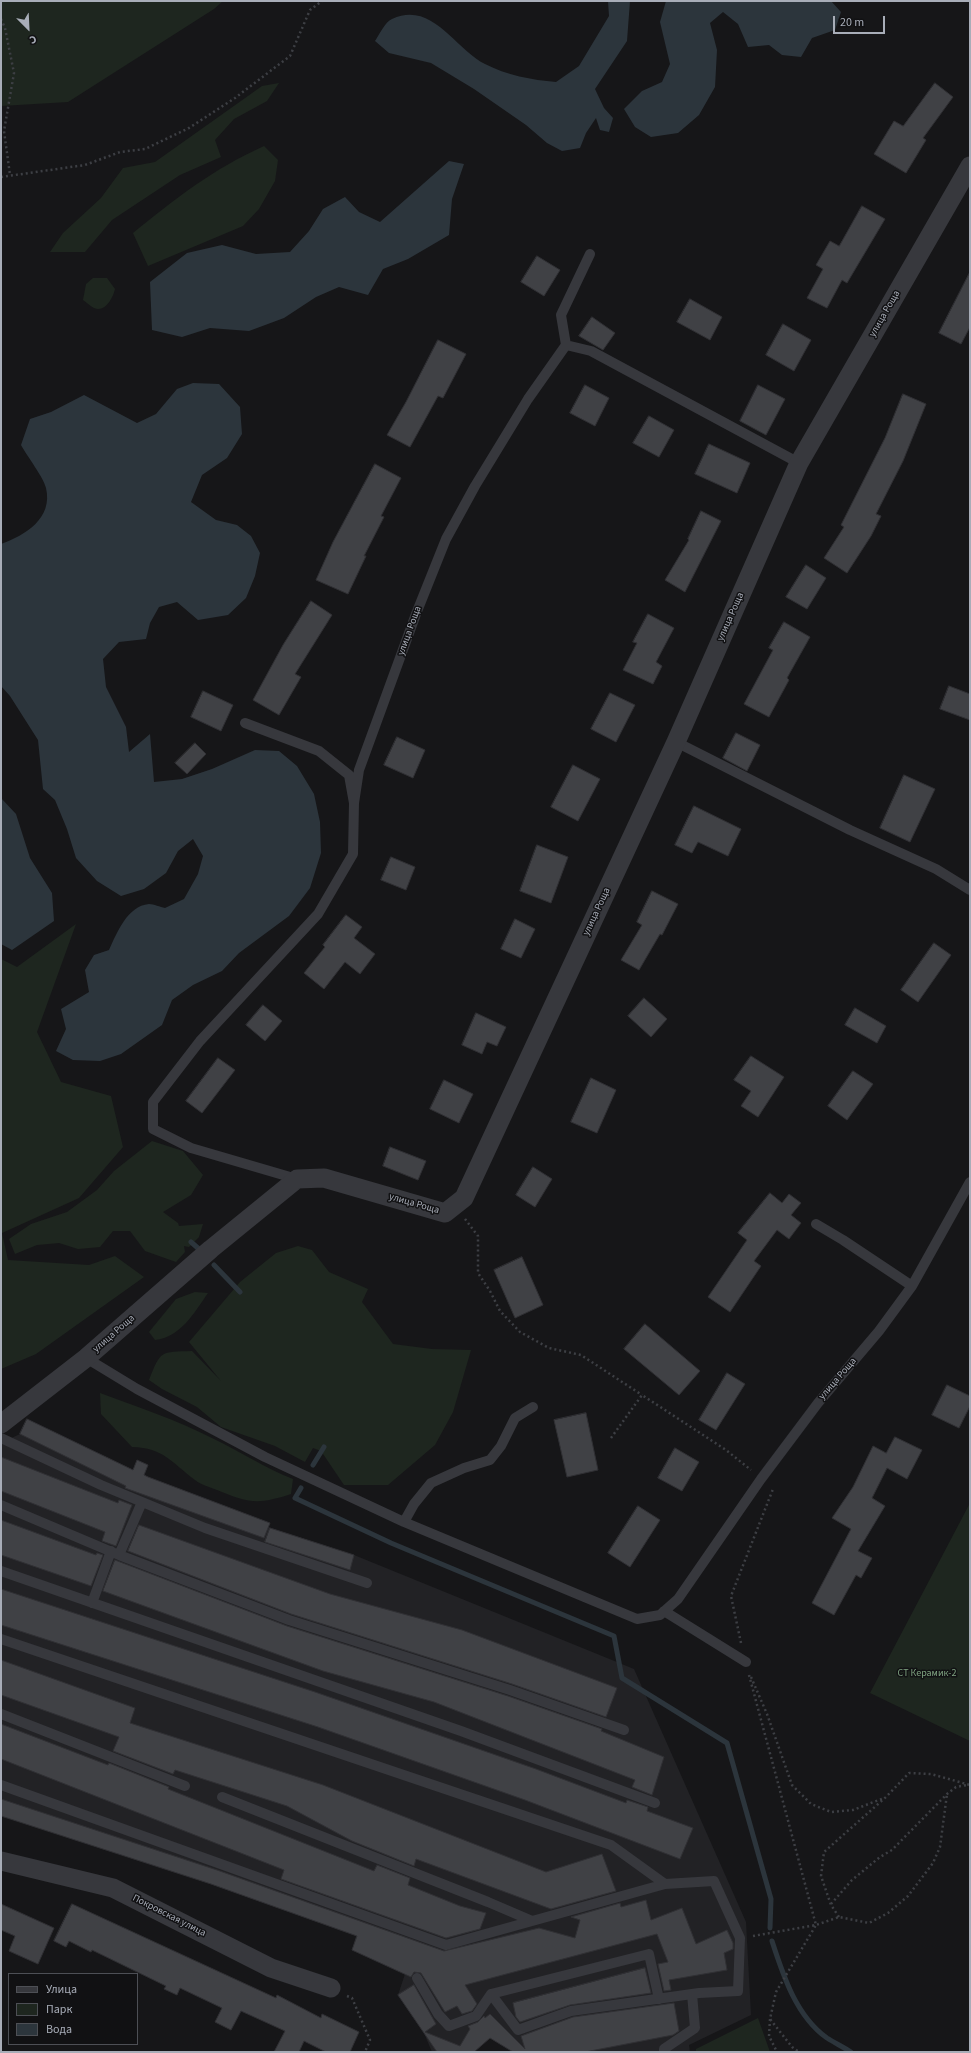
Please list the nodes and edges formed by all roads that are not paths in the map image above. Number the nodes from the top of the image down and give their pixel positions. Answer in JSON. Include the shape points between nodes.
{"nodes":[{"id":1,"x":970,"y":166,"type":"edge"},
{"id":2,"x":590,"y":254,"type":"dead end"},
{"id":3,"x":566,"y":344,"type":"junction"},
{"id":4,"x":799,"y":463,"type":"junction"},
{"id":5,"x":245,"y":722,"type":"dead end"},
{"id":6,"x":676,"y":742,"type":"junction"},
{"id":7,"x":354,"y":803,"type":"junction"},
{"id":8,"x":970,"y":890,"type":"edge"},
{"id":9,"x":297,"y":1179,"type":"junction"},
{"id":10,"x":970,"y":1182,"type":"edge"},
{"id":11,"x":816,"y":1224,"type":"dead end"},
{"id":12,"x":912,"y":1286,"type":"junction"},
{"id":13,"x":86,"y":1358,"type":"junction"},
{"id":14,"x":533,"y":1407,"type":"dead end"},
{"id":15,"x":1,"y":1424,"type":"edge"},
{"id":16,"x":1,"y":1438,"type":"edge"},
{"id":17,"x":142,"y":1502,"type":"junction"},
{"id":18,"x":1,"y":1505,"type":"edge"},
{"id":19,"x":404,"y":1522,"type":"junction"},
{"id":20,"x":115,"y":1553,"type":"junction"},
{"id":21,"x":1,"y":1572,"type":"edge"},
{"id":22,"x":367,"y":1583,"type":"dead end"},
{"id":23,"x":92,"y":1603,"type":"junction"},
{"id":24,"x":664,"y":1611,"type":"junction"},
{"id":25,"x":1,"y":1639,"type":"edge"},
{"id":26,"x":747,"y":1666,"type":"road end"},
{"id":27,"x":1,"y":1714,"type":"edge"},
{"id":28,"x":624,"y":1730,"type":"dead end"},
{"id":29,"x":1,"y":1785,"type":"edge"},
{"id":30,"x":185,"y":1786,"type":"dead end"},
{"id":31,"x":222,"y":1797,"type":"dead end"},
{"id":32,"x":655,"y":1803,"type":"dead end"},
{"id":33,"x":1,"y":1861,"type":"edge"},
{"id":34,"x":665,"y":1884,"type":"junction"},
{"id":35,"x":530,"y":1920,"type":"junction"},
{"id":36,"x":418,"y":1978,"type":"dead end"},
{"id":37,"x":331,"y":1988,"type":"road end"},
{"id":38,"x":491,"y":1994,"type":"junction"},
{"id":39,"x":692,"y":1994,"type":"junction"},
{"id":40,"x":659,"y":1999,"type":"junction"},
{"id":41,"x":664,"y":2052,"type":"edge"}],
"edges":[{"from":1,"to":4,"type":"street","name":"улица Роща"},
{"from":2,"to":3,"type":"lane","via":[[561,315]]},
{"from":3,"to":4,"type":"lane","via":[[590,351]]},
{"from":3,"to":7,"type":"lane","name":"улица Роща","via":[[491,459],[446,539],[359,770]]},
{"from":4,"to":6,"type":"street","name":"улица Роща"},
{"from":5,"to":7,"type":"lane","name":"улица Роща","via":[[319,751],[348,775]]},
{"from":6,"to":8,"type":"lane","via":[[850,830],[936,869]]},
{"from":6,"to":9,"type":"street","name":"улица Роща","via":[[464,1198],[445,1213],[324,1178]]},
{"from":7,"to":9,"type":"lane","name":"улица Роща","via":[[353,854],[318,914],[200,1041],[153,1102],[153,1129],[191,1148]]},
{"from":9,"to":13,"type":"street","name":"улица Роща","via":[[211,1249]]},
{"from":10,"to":12,"type":"lane","name":"улица Роща"},
{"from":11,"to":12,"type":"lane"},
{"from":12,"to":24,"type":"lane","name":"улица Роща","via":[[879,1332],[818,1403],[763,1476],[678,1599]]},
{"from":13,"to":15,"type":"street","name":"улица Роща"},
{"from":13,"to":19,"type":"lane","via":[[137,1389],[265,1457]]},
{"from":14,"to":19,"type":"lane","via":[[515,1418],[501,1446],[490,1460],[464,1468],[432,1483],[414,1504]]},
{"from":16,"to":17,"type":"lane"},
{"from":17,"to":20,"type":"lane"},
{"from":17,"to":22,"type":"lane","via":[[205,1528]]},
{"from":18,"to":20,"type":"lane"},
{"from":19,"to":24,"type":"lane","via":[[637,1619],[660,1615]]},
{"from":20,"to":23,"type":"lane"},
{"from":20,"to":28,"type":"lane","via":[[289,1620],[510,1690]]},
{"from":21,"to":23,"type":"lane"},
{"from":23,"to":32,"type":"lane","via":[[461,1730]]},
{"from":24,"to":26,"type":"lane"},
{"from":25,"to":34,"type":"lane","via":[[611,1845]]},
{"from":27,"to":30,"type":"lane"},
{"from":29,"to":35,"type":"lane","via":[[446,1945]]},
{"from":31,"to":35,"type":"lane"},
{"from":33,"to":37,"type":"street","name":"Покровская улица","via":[[113,1888],[271,1968]]},
{"from":34,"to":35,"type":"lane"},
{"from":34,"to":39,"type":"lane","via":[[714,1881],[740,1938],[738,1991]]},
{"from":36,"to":38,"type":"lane","via":[[438,2014],[449,2026],[476,2016]]},
{"from":38,"to":40,"type":"lane","via":[[518,2030],[570,2011]]},
{"from":38,"to":40,"type":"lane","via":[[649,1954]]},
{"from":39,"to":40,"type":"lane"},
{"from":39,"to":41,"type":"lane","via":[[695,2028],[664,2049]]}]}
